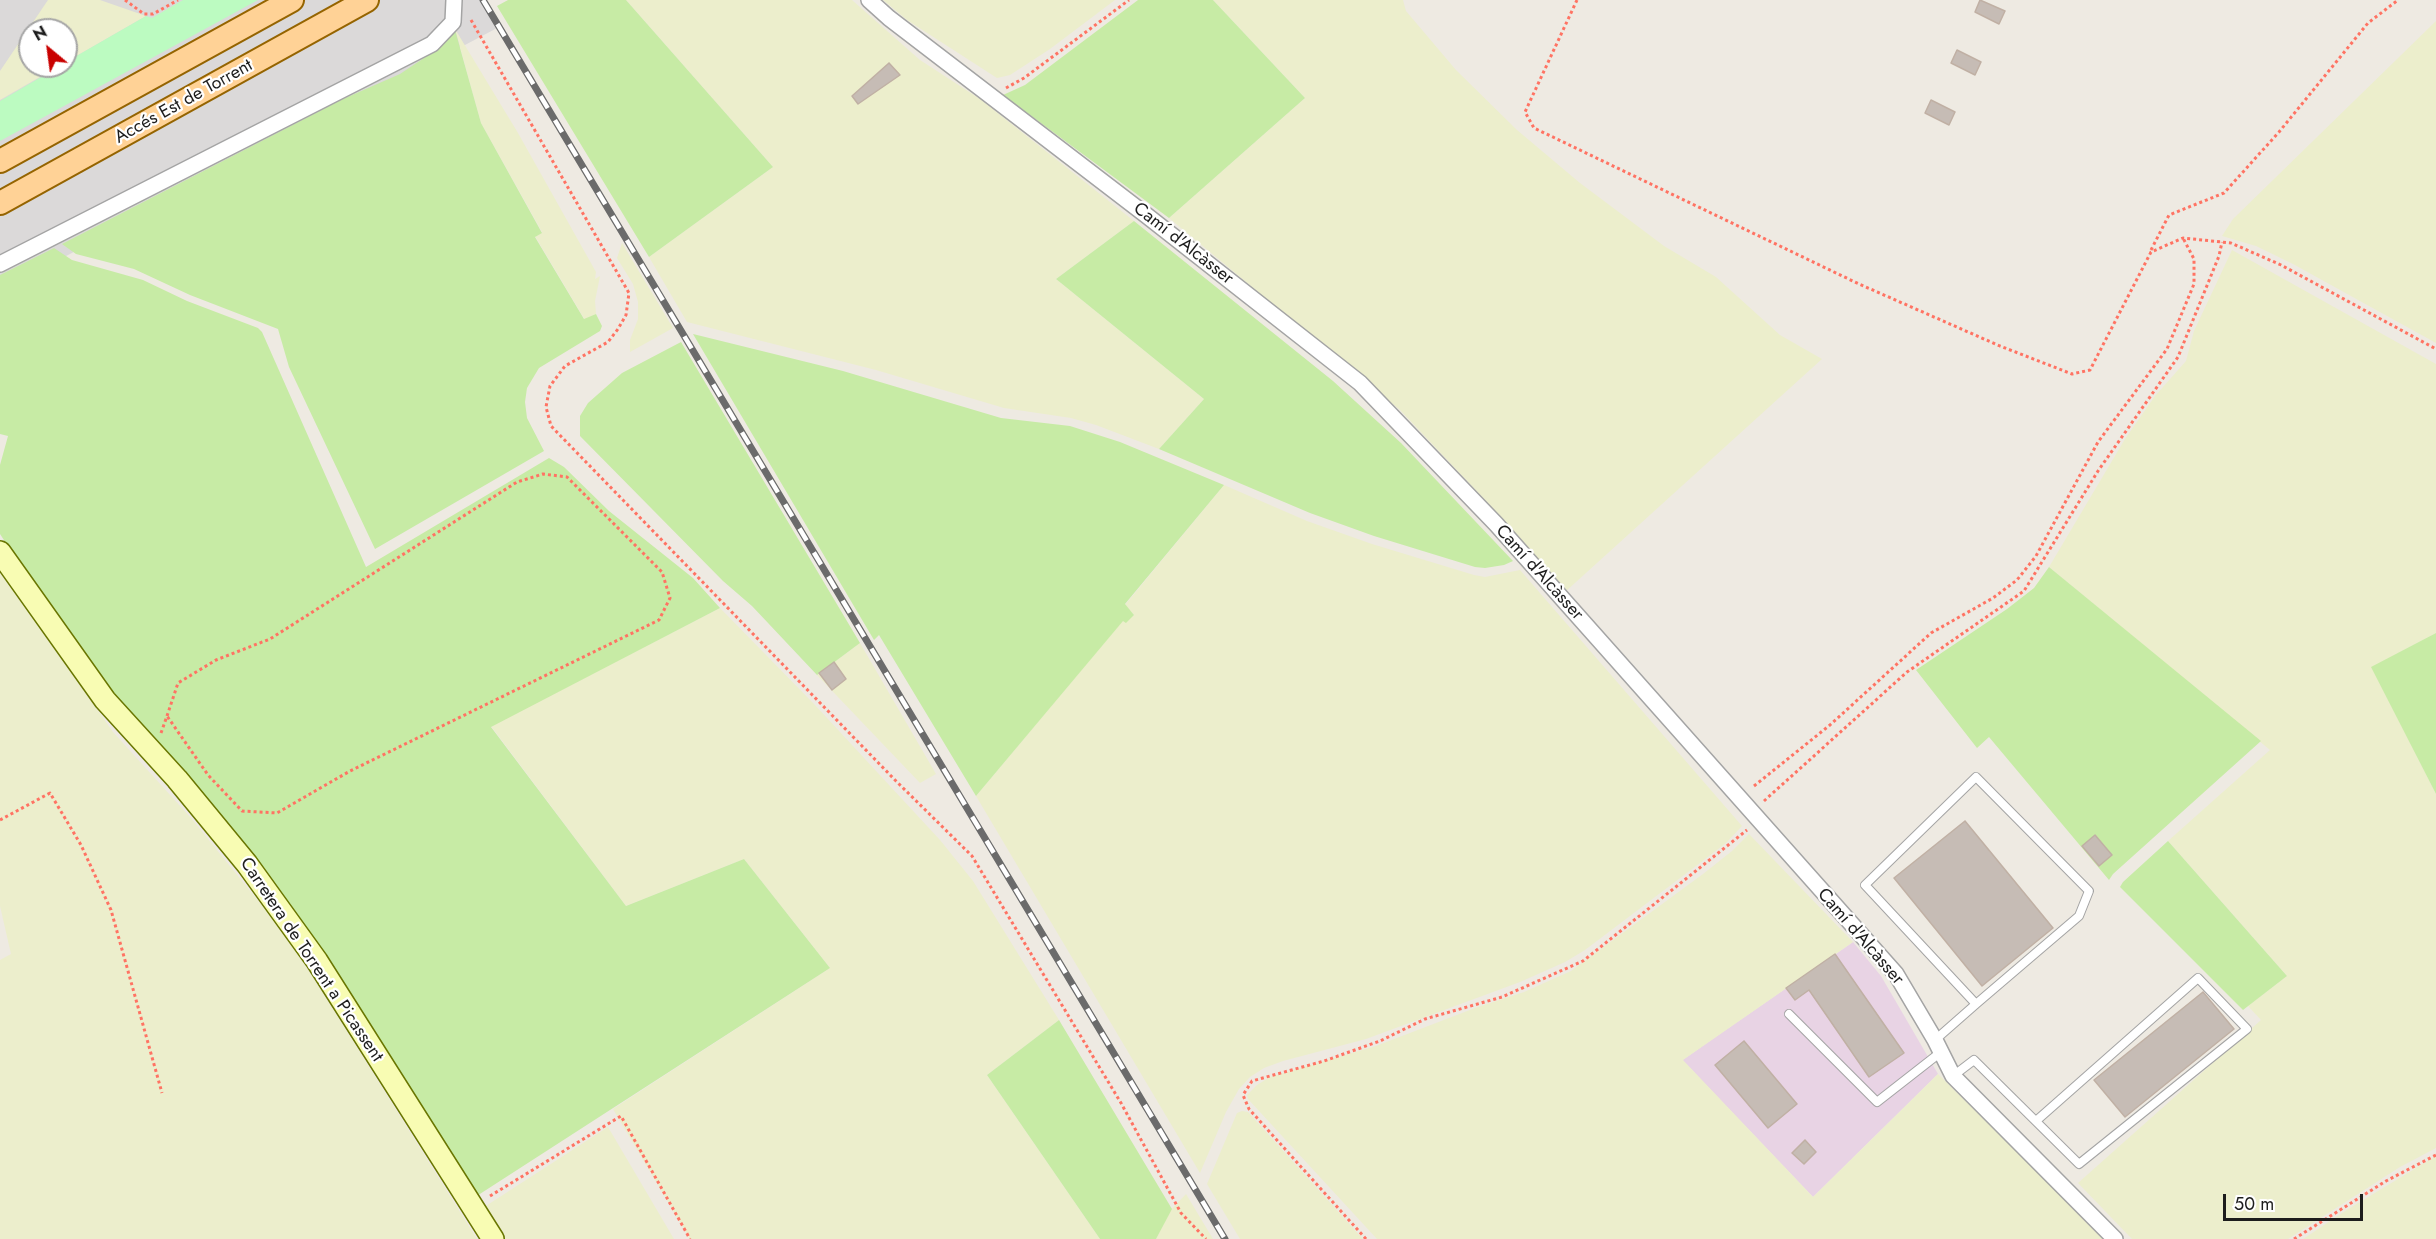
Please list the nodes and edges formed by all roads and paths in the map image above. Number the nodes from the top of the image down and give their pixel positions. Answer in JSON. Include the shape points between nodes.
{"nodes":[{"id":1,"x":126,"y":0,"type":"edge"},
{"id":2,"x":178,"y":0,"type":"edge"},
{"id":3,"x":292,"y":0,"type":"edge"},
{"id":4,"x":367,"y":0,"type":"edge"},
{"id":5,"x":454,"y":0,"type":"edge"},
{"id":6,"x":868,"y":0,"type":"edge"},
{"id":7,"x":1129,"y":0,"type":"edge"},
{"id":8,"x":1577,"y":0,"type":"edge"},
{"id":9,"x":2398,"y":0,"type":"edge"},
{"id":10,"x":471,"y":20,"type":"dead end"},
{"id":11,"x":991,"y":96,"type":"junction"},
{"id":12,"x":0,"y":161,"type":"edge"},
{"id":13,"x":0,"y":203,"type":"edge"},
{"id":14,"x":2183,"y":238,"type":"junction"},
{"id":15,"x":2222,"y":242,"type":"junction"},
{"id":16,"x":2151,"y":252,"type":"junction"},
{"id":17,"x":0,"y":264,"type":"edge"},
{"id":18,"x":2436,"y":349,"type":"edge"},
{"id":19,"x":0,"y":552,"type":"edge"},
{"id":20,"x":167,"y":716,"type":"junction"},
{"id":21,"x":154,"y":755,"type":"junction"},
{"id":22,"x":1754,"y":786,"type":"dead end"},
{"id":23,"x":1754,"y":817,"type":"junction"},
{"id":24,"x":0,"y":820,"type":"edge"},
{"id":25,"x":1976,"y":1004,"type":"junction"},
{"id":26,"x":1789,"y":1014,"type":"dead end"},
{"id":27,"x":1938,"y":1046,"type":"junction"},
{"id":28,"x":1953,"y":1076,"type":"junction"},
{"id":29,"x":162,"y":1093,"type":"dead end"},
{"id":30,"x":2036,"y":1121,"type":"junction"},
{"id":31,"x":2436,"y":1155,"type":"edge"},
{"id":32,"x":473,"y":1207,"type":"junction"},
{"id":33,"x":493,"y":1239,"type":"edge"},
{"id":34,"x":690,"y":1239,"type":"edge"},
{"id":35,"x":1206,"y":1239,"type":"edge"},
{"id":36,"x":1366,"y":1239,"type":"edge"},
{"id":37,"x":2115,"y":1239,"type":"edge"},
{"id":38,"x":2294,"y":1239,"type":"edge"}],
"edges":[{"from":1,"to":2,"type":"path","via":[[144,14],[153,14]]},
{"from":3,"to":12,"type":"main road","name":"Accés Est de Torrent"},
{"from":4,"to":13,"type":"main road","name":"Accés Est de Torrent"},
{"from":5,"to":17,"type":"street","via":[[453,22],[432,44]]},
{"from":6,"to":11,"type":"street","name":"Camí d'Alcàsser"},
{"from":7,"to":11,"type":"path","via":[[1024,78]]},
{"from":8,"to":16,"type":"path","via":[[1525,112],[1534,128],[1978,337],[2072,374],[2090,370]]},
{"from":9,"to":16,"type":"path","via":[[2368,22],[2224,193],[2169,215]]},
{"from":10,"to":35,"type":"path","via":[[629,293],[626,315],[608,342],[566,366],[550,386],[546,407],[551,426],[972,856],[1121,1103],[1181,1213]]},
{"from":11,"to":23,"type":"street","name":"Camí d'Alcàsser","via":[[1360,383],[1496,524]]},
{"from":14,"to":15,"type":"path"},
{"from":14,"to":16,"type":"path"},
{"from":14,"to":22,"type":"path","via":[[2194,259],[2194,284],[2168,349],[2098,442],[2036,556],[2017,580],[1993,598],[1931,633],[1830,725]]},
{"from":15,"to":18,"type":"path","via":[[2281,265]]},
{"from":15,"to":23,"type":"path","via":[[2178,357],[2098,471],[2024,591],[1907,672]]},
{"from":19,"to":21,"type":"street","name":"Carretera de Torrent a Picassent","via":[[105,700]]},
{"from":20,"to":20,"type":"path","via":[[178,683],[216,660],[270,639],[517,482],[543,474],[567,477],[662,572],[670,598],[659,620],[350,771],[277,813],[242,810],[208,775]]},
{"from":20,"to":21,"type":"path"},
{"from":21,"to":32,"type":"street","name":"Carretera de Torrent a Picassent","via":[[248,864],[316,961]]},
{"from":23,"to":27,"type":"street","name":"Camí d'Alcàsser","via":[[1896,974]]},
{"from":23,"to":36,"type":"path","via":[[1582,961],[1502,998],[1425,1019],[1380,1041],[1252,1081],[1243,1095],[1249,1109]]},
{"from":24,"to":29,"type":"path","via":[[50,793],[81,845],[111,910]]},
{"from":25,"to":25,"type":"lane","via":[[1865,885],[1976,777],[2089,891],[2079,916]]},
{"from":25,"to":27,"type":"lane"},
{"from":26,"to":27,"type":"lane","via":[[1877,1102]]},
{"from":27,"to":28,"type":"street","name":"Camí d'Alcàsser"},
{"from":28,"to":30,"type":"lane","via":[[1974,1060]]},
{"from":28,"to":37,"type":"street","name":"Camí d'Alcàsser"},
{"from":30,"to":30,"type":"lane","via":[[2079,1164],[2247,1029],[2198,978]]},
{"from":31,"to":38,"type":"path","via":[[2386,1181]]},
{"from":32,"to":33,"type":"street","name":"Carretera de Torrent a Picassent"},
{"from":32,"to":34,"type":"path","via":[[621,1116]]}]}
